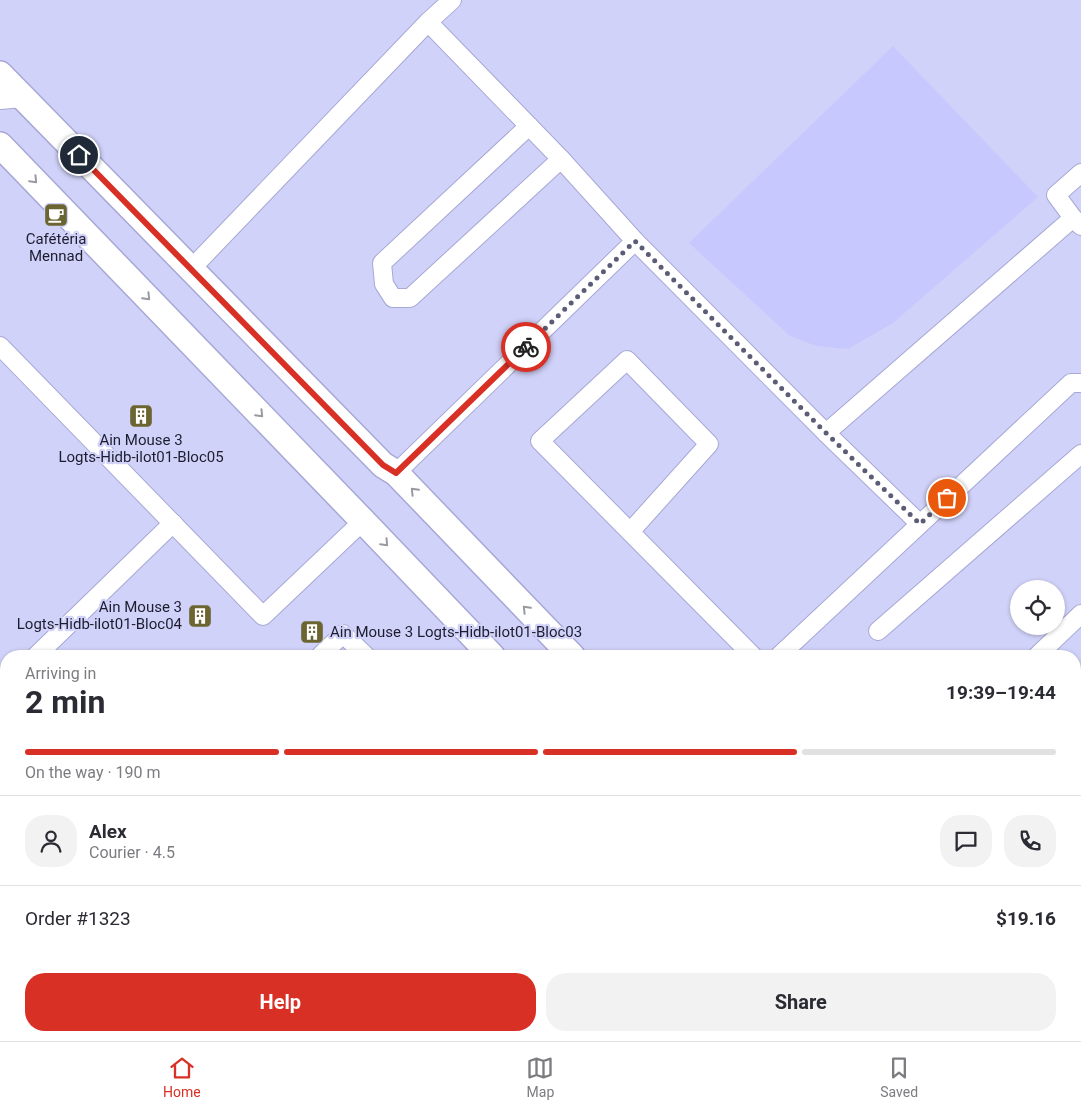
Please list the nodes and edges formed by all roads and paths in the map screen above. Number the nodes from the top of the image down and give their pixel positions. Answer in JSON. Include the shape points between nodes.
{"nodes":[{"id":1,"x":452,"y":0,"type":"edge"},
{"id":2,"x":428,"y":22,"type":"junction"},
{"id":3,"x":0,"y":74,"type":"edge"},
{"id":4,"x":12,"y":99,"type":"edge"},
{"id":5,"x":529,"y":126,"type":"junction"},
{"id":6,"x":0,"y":145,"type":"edge"},
{"id":7,"x":561,"y":160,"type":"junction"},
{"id":8,"x":1081,"y":173,"type":"edge"},
{"id":9,"x":1077,"y":222,"type":"edge"},
{"id":10,"x":635,"y":241,"type":"junction"},
{"id":11,"x":191,"y":269,"type":"junction"},
{"id":12,"x":0,"y":346,"type":"edge"},
{"id":13,"x":1081,"y":383,"type":"edge"},
{"id":14,"x":826,"y":433,"type":"junction"},
{"id":15,"x":1081,"y":454,"type":"edge"},
{"id":16,"x":396,"y":473,"type":"junction"},
{"id":17,"x":363,"y":521,"type":"junction"},
{"id":18,"x":173,"y":523,"type":"junction"},
{"id":19,"x":920,"y":524,"type":"junction"},
{"id":20,"x":630,"y":532,"type":"junction"},
{"id":21,"x":1081,"y":614,"type":"edge"},
{"id":22,"x":878,"y":631,"type":"dead end"},
{"id":23,"x":42,"y":650,"type":"edge"},
{"id":24,"x":326,"y":650,"type":"edge"},
{"id":25,"x":360,"y":650,"type":"edge"},
{"id":26,"x":486,"y":650,"type":"edge"},
{"id":27,"x":566,"y":650,"type":"edge"},
{"id":28,"x":747,"y":650,"type":"edge"},
{"id":29,"x":785,"y":650,"type":"edge"},
{"id":30,"x":1045,"y":650,"type":"edge"}],
"edges":[{"from":1,"to":2,"type":"street"},
{"from":2,"to":5,"type":"street"},
{"from":2,"to":11,"type":"street"},
{"from":3,"to":4,"type":"street"},
{"from":4,"to":11,"type":"street"},
{"from":5,"to":7,"type":"street"},
{"from":5,"to":7,"type":"street","via":[[382,262],[384,284],[393,298],[410,298]]},
{"from":6,"to":17,"type":"street","one_way":true},
{"from":7,"to":10,"type":"street"},
{"from":8,"to":9,"type":"street","via":[[1056,195]]},
{"from":9,"to":14,"type":"street"},
{"from":10,"to":14,"type":"street"},
{"from":10,"to":16,"type":"street"},
{"from":11,"to":16,"type":"street","via":[[383,465]]},
{"from":12,"to":18,"type":"street"},
{"from":13,"to":19,"type":"street","via":[[1071,383]]},
{"from":14,"to":19,"type":"street"},
{"from":15,"to":22,"type":"street"},
{"from":27,"to":16,"type":"street","one_way":true},
{"from":17,"to":18,"type":"street","via":[[264,616]]},
{"from":17,"to":26,"type":"street","one_way":true},
{"from":18,"to":23,"type":"street"},
{"from":19,"to":29,"type":"street"},
{"from":20,"to":20,"type":"street","via":[[540,441],[627,360],[708,444]]},
{"from":20,"to":28,"type":"street"},
{"from":21,"to":30,"type":"street"},
{"from":24,"to":25,"type":"street","via":[[343,634]]}]}
